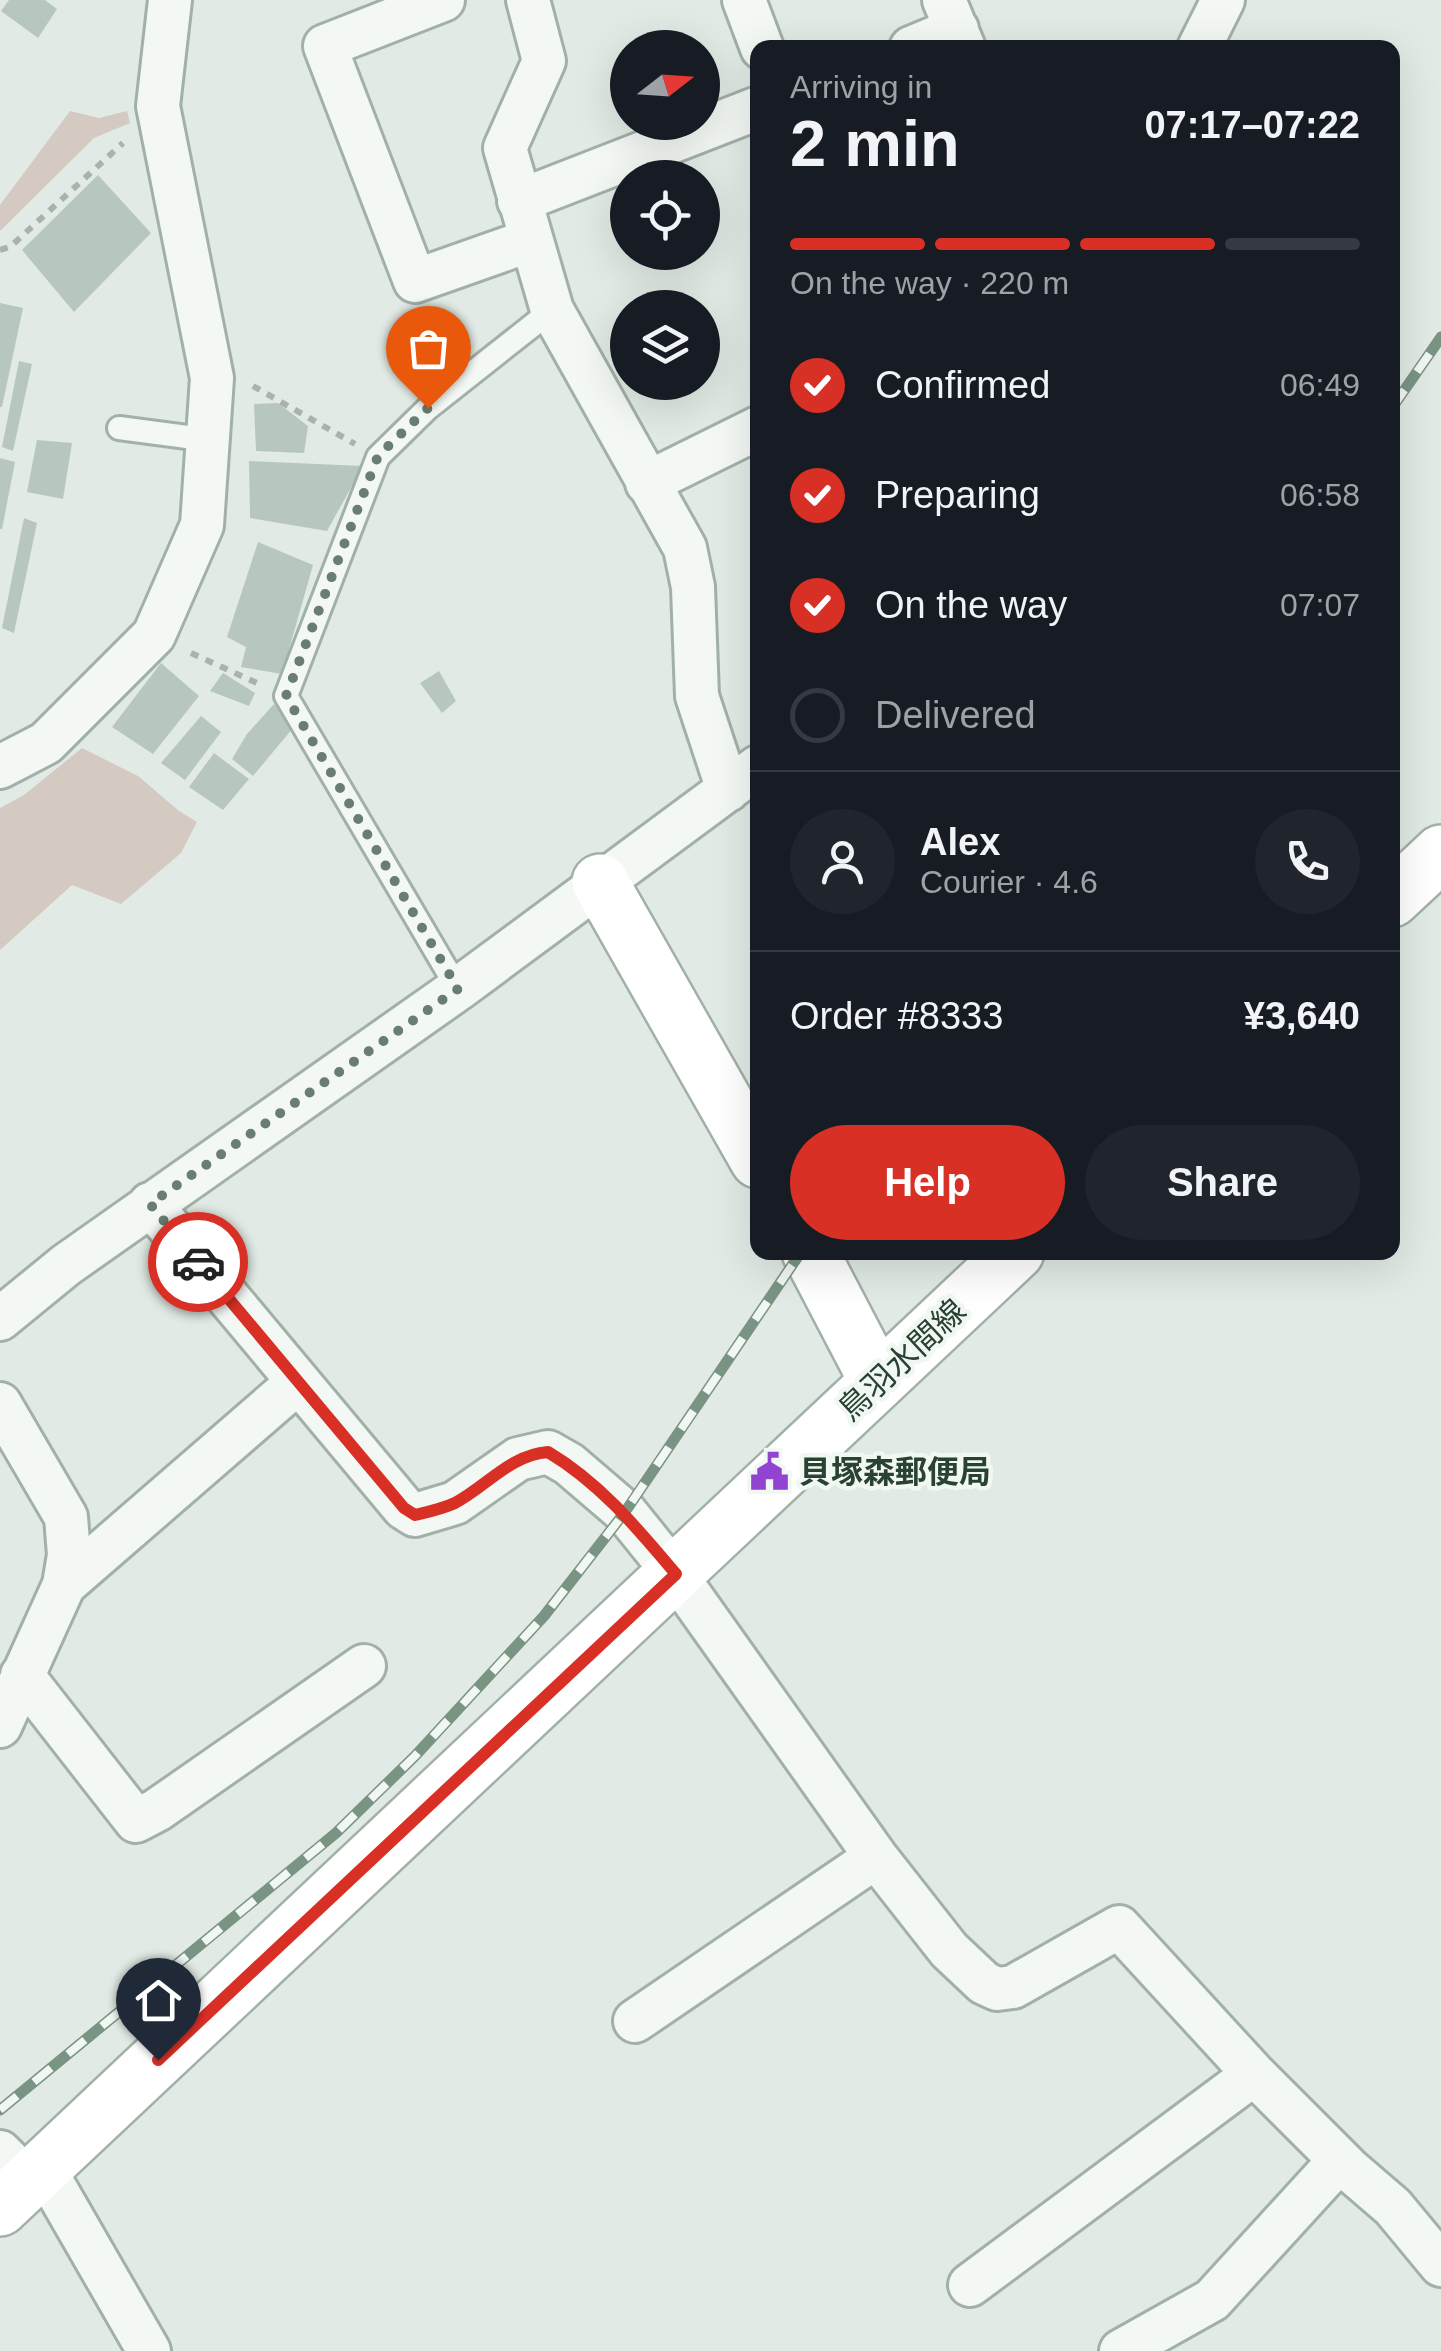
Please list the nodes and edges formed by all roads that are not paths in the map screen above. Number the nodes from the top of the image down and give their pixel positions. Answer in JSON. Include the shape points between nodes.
{"nodes":[{"id":1,"x":170,"y":0,"type":"edge"},
{"id":2,"x":443,"y":0,"type":"edge"},
{"id":3,"x":528,"y":0,"type":"edge"},
{"id":4,"x":744,"y":0,"type":"edge"},
{"id":5,"x":1223,"y":0,"type":"edge"},
{"id":6,"x":955,"y":26,"type":"edge"},
{"id":7,"x":759,"y":40,"type":"edge"},
{"id":8,"x":927,"y":40,"type":"edge"},
{"id":9,"x":1203,"y":40,"type":"edge"},
{"id":10,"x":750,"y":112,"type":"edge"},
{"id":11,"x":525,"y":220,"type":"junction"},
{"id":12,"x":552,"y":310,"type":"junction"},
{"id":13,"x":119,"y":428,"type":"dead end"},
{"id":14,"x":750,"y":432,"type":"edge"},
{"id":15,"x":210,"y":440,"type":"junction"},
{"id":16,"x":647,"y":483,"type":"junction"},
{"id":17,"x":0,"y":767,"type":"edge"},
{"id":18,"x":743,"y":778,"type":"edge"},
{"id":19,"x":1441,"y":853,"type":"edge"},
{"id":20,"x":600,"y":882,"type":"junction"},
{"id":21,"x":1400,"y":891,"type":"edge"},
{"id":22,"x":458,"y":989,"type":"junction"},
{"id":23,"x":750,"y":1146,"type":"edge"},
{"id":24,"x":150,"y":1204,"type":"junction"},
{"id":25,"x":814,"y":1260,"type":"edge"},
{"id":26,"x":1008,"y":1260,"type":"edge"},
{"id":27,"x":0,"y":1319,"type":"edge"},
{"id":28,"x":298,"y":1382,"type":"junction"},
{"id":29,"x":878,"y":1382,"type":"junction"},
{"id":30,"x":0,"y":1404,"type":"edge"},
{"id":31,"x":676,"y":1574,"type":"junction"},
{"id":32,"x":64,"y":1585,"type":"junction"},
{"id":33,"x":364,"y":1666,"type":"dead end"},
{"id":34,"x":22,"y":1676,"type":"junction"},
{"id":35,"x":0,"y":1726,"type":"edge"},
{"id":36,"x":876,"y":1856,"type":"junction"},
{"id":37,"x":635,"y":2021,"type":"dead end"},
{"id":38,"x":1254,"y":2074,"type":"junction"},
{"id":39,"x":1340,"y":2160,"type":"junction"},
{"id":40,"x":18,"y":2177,"type":"edge"},
{"id":41,"x":1441,"y":2265,"type":"edge"},
{"id":42,"x":970,"y":2285,"type":"dead end"},
{"id":43,"x":149,"y":2351,"type":"edge"},
{"id":44,"x":1121,"y":2351,"type":"edge"}],
"edges":[{"from":1,"to":15,"type":"street","via":[[158,106],[212,378]]},
{"from":2,"to":11,"type":"street","via":[[326,46],[415,280]]},
{"from":3,"to":11,"type":"street","via":[[544,61],[505,148]]},
{"from":4,"to":7,"type":"street"},
{"from":5,"to":9,"type":"street"},
{"from":6,"to":8,"type":"street"},
{"from":10,"to":11,"type":"street"},
{"from":11,"to":12,"type":"street"},
{"from":12,"to":16,"type":"street"},
{"from":12,"to":22,"type":"lane","via":[[378,456],[286,696]]},
{"from":13,"to":15,"type":"lane"},
{"from":14,"to":16,"type":"street"},
{"from":15,"to":17,"type":"street","via":[[202,525],[154,635],[46,742]]},
{"from":16,"to":18,"type":"street","via":[[685,548],[697,696]]},
{"from":18,"to":20,"type":"street"},
{"from":19,"to":21,"type":"street"},
{"from":20,"to":22,"type":"street"},
{"from":20,"to":23,"type":"street"},
{"from":22,"to":24,"type":"street"},
{"from":24,"to":27,"type":"street"},
{"from":24,"to":28,"type":"street"},
{"from":25,"to":29,"type":"street"},
{"from":26,"to":29,"type":"street","name":"鳥羽水間線"},
{"from":28,"to":31,"type":"street","via":[[415,1515],[455,1502],[518,1459],[548,1452],[625,1512]]},
{"from":28,"to":32,"type":"street"},
{"from":29,"to":31,"type":"street","name":"鳥羽水間線"},
{"from":30,"to":32,"type":"street","via":[[66,1517],[70,1555]]},
{"from":31,"to":36,"type":"street"},
{"from":31,"to":40,"type":"street","name":"鳥羽水間線"},
{"from":32,"to":34,"type":"street"},
{"from":33,"to":34,"type":"street","via":[[136,1821]]},
{"from":34,"to":35,"type":"street"},
{"from":36,"to":37,"type":"street"},
{"from":36,"to":38,"type":"street","via":[[948,1950],[997,1989],[1024,1981],[1119,1927]]},
{"from":38,"to":39,"type":"street"},
{"from":38,"to":42,"type":"street"},
{"from":39,"to":41,"type":"street"},
{"from":39,"to":44,"type":"street","via":[[1212,2300]]},
{"from":40,"to":43,"type":"street"}]}
